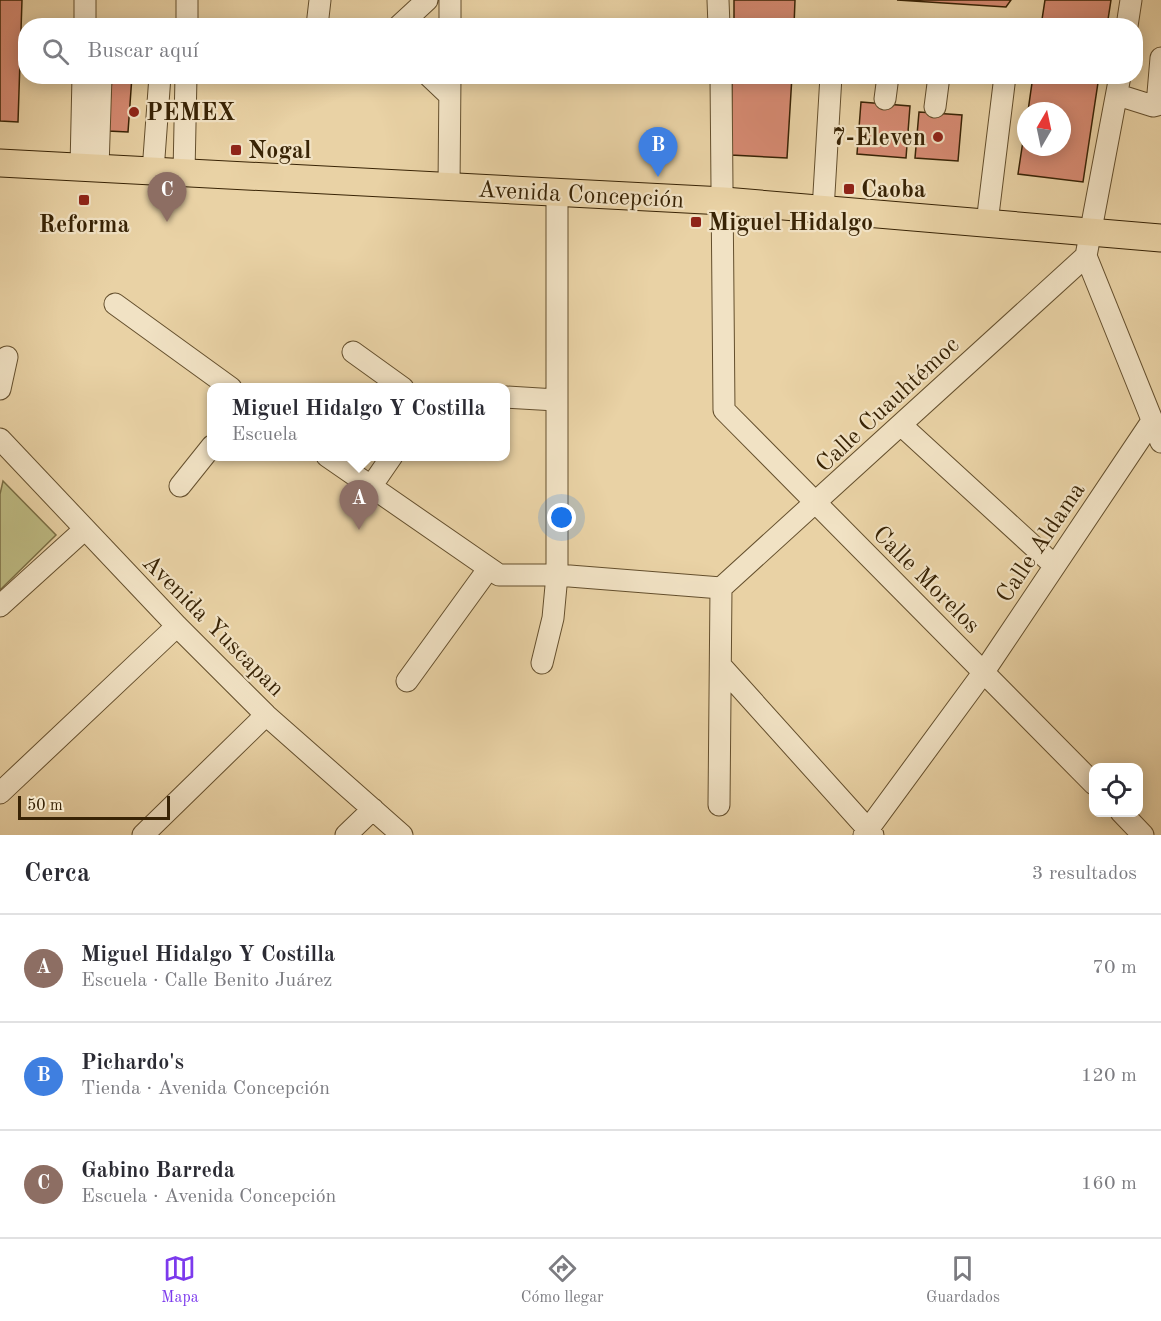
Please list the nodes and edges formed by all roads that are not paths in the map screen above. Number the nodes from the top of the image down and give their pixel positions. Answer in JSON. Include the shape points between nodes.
{"nodes":[{"id":1,"x":85,"y":0,"type":"edge"},
{"id":2,"x":187,"y":0,"type":"edge"},
{"id":3,"x":320,"y":0,"type":"edge"},
{"id":4,"x":427,"y":0,"type":"edge"},
{"id":5,"x":450,"y":0,"type":"edge"},
{"id":6,"x":718,"y":0,"type":"edge"},
{"id":7,"x":1131,"y":0,"type":"edge"},
{"id":8,"x":85,"y":18,"type":"edge"},
{"id":9,"x":187,"y":18,"type":"edge"},
{"id":10,"x":318,"y":18,"type":"edge"},
{"id":11,"x":408,"y":18,"type":"edge"},
{"id":12,"x":450,"y":18,"type":"edge"},
{"id":13,"x":719,"y":18,"type":"edge"},
{"id":14,"x":1128,"y":18,"type":"edge"},
{"id":15,"x":1161,"y":58,"type":"edge"},
{"id":16,"x":84,"y":84,"type":"edge"},
{"id":17,"x":99,"y":84,"type":"edge"},
{"id":18,"x":159,"y":84,"type":"edge"},
{"id":19,"x":186,"y":84,"type":"edge"},
{"id":20,"x":721,"y":84,"type":"edge"},
{"id":21,"x":831,"y":84,"type":"edge"},
{"id":22,"x":887,"y":84,"type":"edge"},
{"id":23,"x":938,"y":84,"type":"edge"},
{"id":24,"x":1004,"y":84,"type":"edge"},
{"id":25,"x":449,"y":86,"type":"edge"},
{"id":26,"x":1119,"y":86,"type":"edge"},
{"id":27,"x":885,"y":99,"type":"dead end"},
{"id":28,"x":935,"y":107,"type":"dead end"},
{"id":29,"x":0,"y":163,"type":"edge"},
{"id":30,"x":90,"y":167,"type":"junction"},
{"id":31,"x":153,"y":171,"type":"junction"},
{"id":32,"x":184,"y":172,"type":"junction"},
{"id":33,"x":449,"y":187,"type":"junction"},
{"id":34,"x":557,"y":193,"type":"junction"},
{"id":35,"x":724,"y":201,"type":"junction"},
{"id":36,"x":823,"y":210,"type":"junction"},
{"id":37,"x":987,"y":223,"type":"junction"},
{"id":38,"x":1161,"y":238,"type":"edge"},
{"id":39,"x":1089,"y":245,"type":"junction"},
{"id":40,"x":115,"y":304,"type":"dead end"},
{"id":41,"x":352,"y":352,"type":"dead end"},
{"id":42,"x":8,"y":357,"type":"dead end"},
{"id":43,"x":225,"y":383,"type":"edge"},
{"id":44,"x":397,"y":383,"type":"edge"},
{"id":45,"x":0,"y":389,"type":"edge"},
{"id":46,"x":510,"y":397,"type":"edge"},
{"id":47,"x":556,"y":400,"type":"junction"},
{"id":48,"x":1152,"y":421,"type":"junction"},
{"id":49,"x":901,"y":425,"type":"junction"},
{"id":50,"x":0,"y":439,"type":"edge"},
{"id":51,"x":1161,"y":442,"type":"edge"},
{"id":52,"x":207,"y":453,"type":"edge"},
{"id":53,"x":334,"y":461,"type":"edge"},
{"id":54,"x":389,"y":461,"type":"edge"},
{"id":55,"x":180,"y":486,"type":"dead end"},
{"id":56,"x":370,"y":488,"type":"junction"},
{"id":57,"x":817,"y":504,"type":"junction"},
{"id":58,"x":85,"y":529,"type":"junction"},
{"id":59,"x":1055,"y":566,"type":"junction"},
{"id":60,"x":489,"y":568,"type":"junction"},
{"id":61,"x":556,"y":575,"type":"junction"},
{"id":62,"x":721,"y":588,"type":"junction"},
{"id":63,"x":0,"y":606,"type":"edge"},
{"id":64,"x":177,"y":626,"type":"junction"},
{"id":65,"x":542,"y":663,"type":"dead end"},
{"id":66,"x":721,"y":666,"type":"junction"},
{"id":67,"x":983,"y":673,"type":"junction"},
{"id":68,"x":407,"y":681,"type":"dead end"},
{"id":69,"x":266,"y":715,"type":"junction"},
{"id":70,"x":1089,"y":779,"type":"edge"},
{"id":71,"x":0,"y":793,"type":"edge"},
{"id":72,"x":719,"y":805,"type":"dead end"},
{"id":73,"x":373,"y":809,"type":"junction"},
{"id":74,"x":1125,"y":817,"type":"edge"},
{"id":75,"x":868,"y":833,"type":"edge"},
{"id":76,"x":399,"y":834,"type":"edge"},
{"id":77,"x":143,"y":835,"type":"edge"},
{"id":78,"x":346,"y":835,"type":"edge"},
{"id":79,"x":1143,"y":835,"type":"edge"}],
"edges":[{"from":1,"to":8,"type":"street"},
{"from":2,"to":9,"type":"street"},
{"from":3,"to":10,"type":"street"},
{"from":4,"to":11,"type":"street"},
{"from":5,"to":12,"type":"street"},
{"from":6,"to":13,"type":"street"},
{"from":7,"to":14,"type":"street"},
{"from":15,"to":26,"type":"street","via":[[1157,105]]},
{"from":16,"to":30,"type":"street"},
{"from":17,"to":30,"type":"street"},
{"from":18,"to":31,"type":"street"},
{"from":19,"to":32,"type":"street"},
{"from":20,"to":35,"type":"street"},
{"from":21,"to":36,"type":"street"},
{"from":22,"to":27,"type":"street"},
{"from":23,"to":28,"type":"street"},
{"from":24,"to":37,"type":"street"},
{"from":25,"to":33,"type":"street"},
{"from":26,"to":39,"type":"street"},
{"from":29,"to":30,"type":"main road","name":"Avenida Concepción"},
{"from":30,"to":31,"type":"main road","name":"Avenida Concepción"},
{"from":31,"to":32,"type":"main road","name":"Avenida Concepción"},
{"from":32,"to":33,"type":"main road","name":"Avenida Concepción"},
{"from":33,"to":34,"type":"main road","name":"Avenida Concepción"},
{"from":34,"to":35,"type":"main road","name":"Avenida Concepción"},
{"from":34,"to":47,"type":"street"},
{"from":35,"to":36,"type":"main road","name":"Avenida Concepción"},
{"from":35,"to":57,"type":"street","name":"Calle Morelos","via":[[724,410]]},
{"from":36,"to":37,"type":"main road","name":"Avenida Concepción"},
{"from":37,"to":39,"type":"main road","name":"Avenida Concepción"},
{"from":38,"to":39,"type":"main road","name":"Avenida Concepción"},
{"from":39,"to":48,"type":"street"},
{"from":39,"to":49,"type":"street","name":"Calle Cuauhtémoc"},
{"from":40,"to":43,"type":"street"},
{"from":41,"to":44,"type":"street"},
{"from":42,"to":45,"type":"street"},
{"from":46,"to":47,"type":"street"},
{"from":47,"to":61,"type":"street"},
{"from":48,"to":51,"type":"street"},
{"from":48,"to":59,"type":"street","name":"Calle Aldama"},
{"from":49,"to":57,"type":"street","name":"Calle Cuauhtémoc"},
{"from":49,"to":59,"type":"street"},
{"from":50,"to":58,"type":"street","name":"Avenida Yuscapan"},
{"from":52,"to":55,"type":"street"},
{"from":53,"to":56,"type":"street"},
{"from":54,"to":56,"type":"street"},
{"from":56,"to":60,"type":"street"},
{"from":57,"to":62,"type":"street","name":"Calle Cuauhtémoc"},
{"from":57,"to":67,"type":"street","name":"Calle Morelos"},
{"from":58,"to":63,"type":"street"},
{"from":58,"to":64,"type":"street","name":"Avenida Yuscapan"},
{"from":59,"to":67,"type":"street","name":"Calle Aldama"},
{"from":60,"to":61,"type":"street","via":[[500,575]]},
{"from":60,"to":68,"type":"street"},
{"from":61,"to":62,"type":"street"},
{"from":61,"to":65,"type":"street","via":[[553,618]]},
{"from":62,"to":66,"type":"street"},
{"from":64,"to":69,"type":"street","name":"Avenida Yuscapan"},
{"from":64,"to":71,"type":"street"},
{"from":66,"to":72,"type":"street"},
{"from":66,"to":75,"type":"street"},
{"from":67,"to":70,"type":"street","name":"Calle Morelos"},
{"from":67,"to":75,"type":"street","name":"Calle Aldama"},
{"from":69,"to":73,"type":"street","name":"Avenida Yuscapan"},
{"from":69,"to":77,"type":"street"},
{"from":73,"to":76,"type":"street","name":"Avenida Yuscapan"},
{"from":73,"to":78,"type":"street"},
{"from":74,"to":79,"type":"street"}]}
